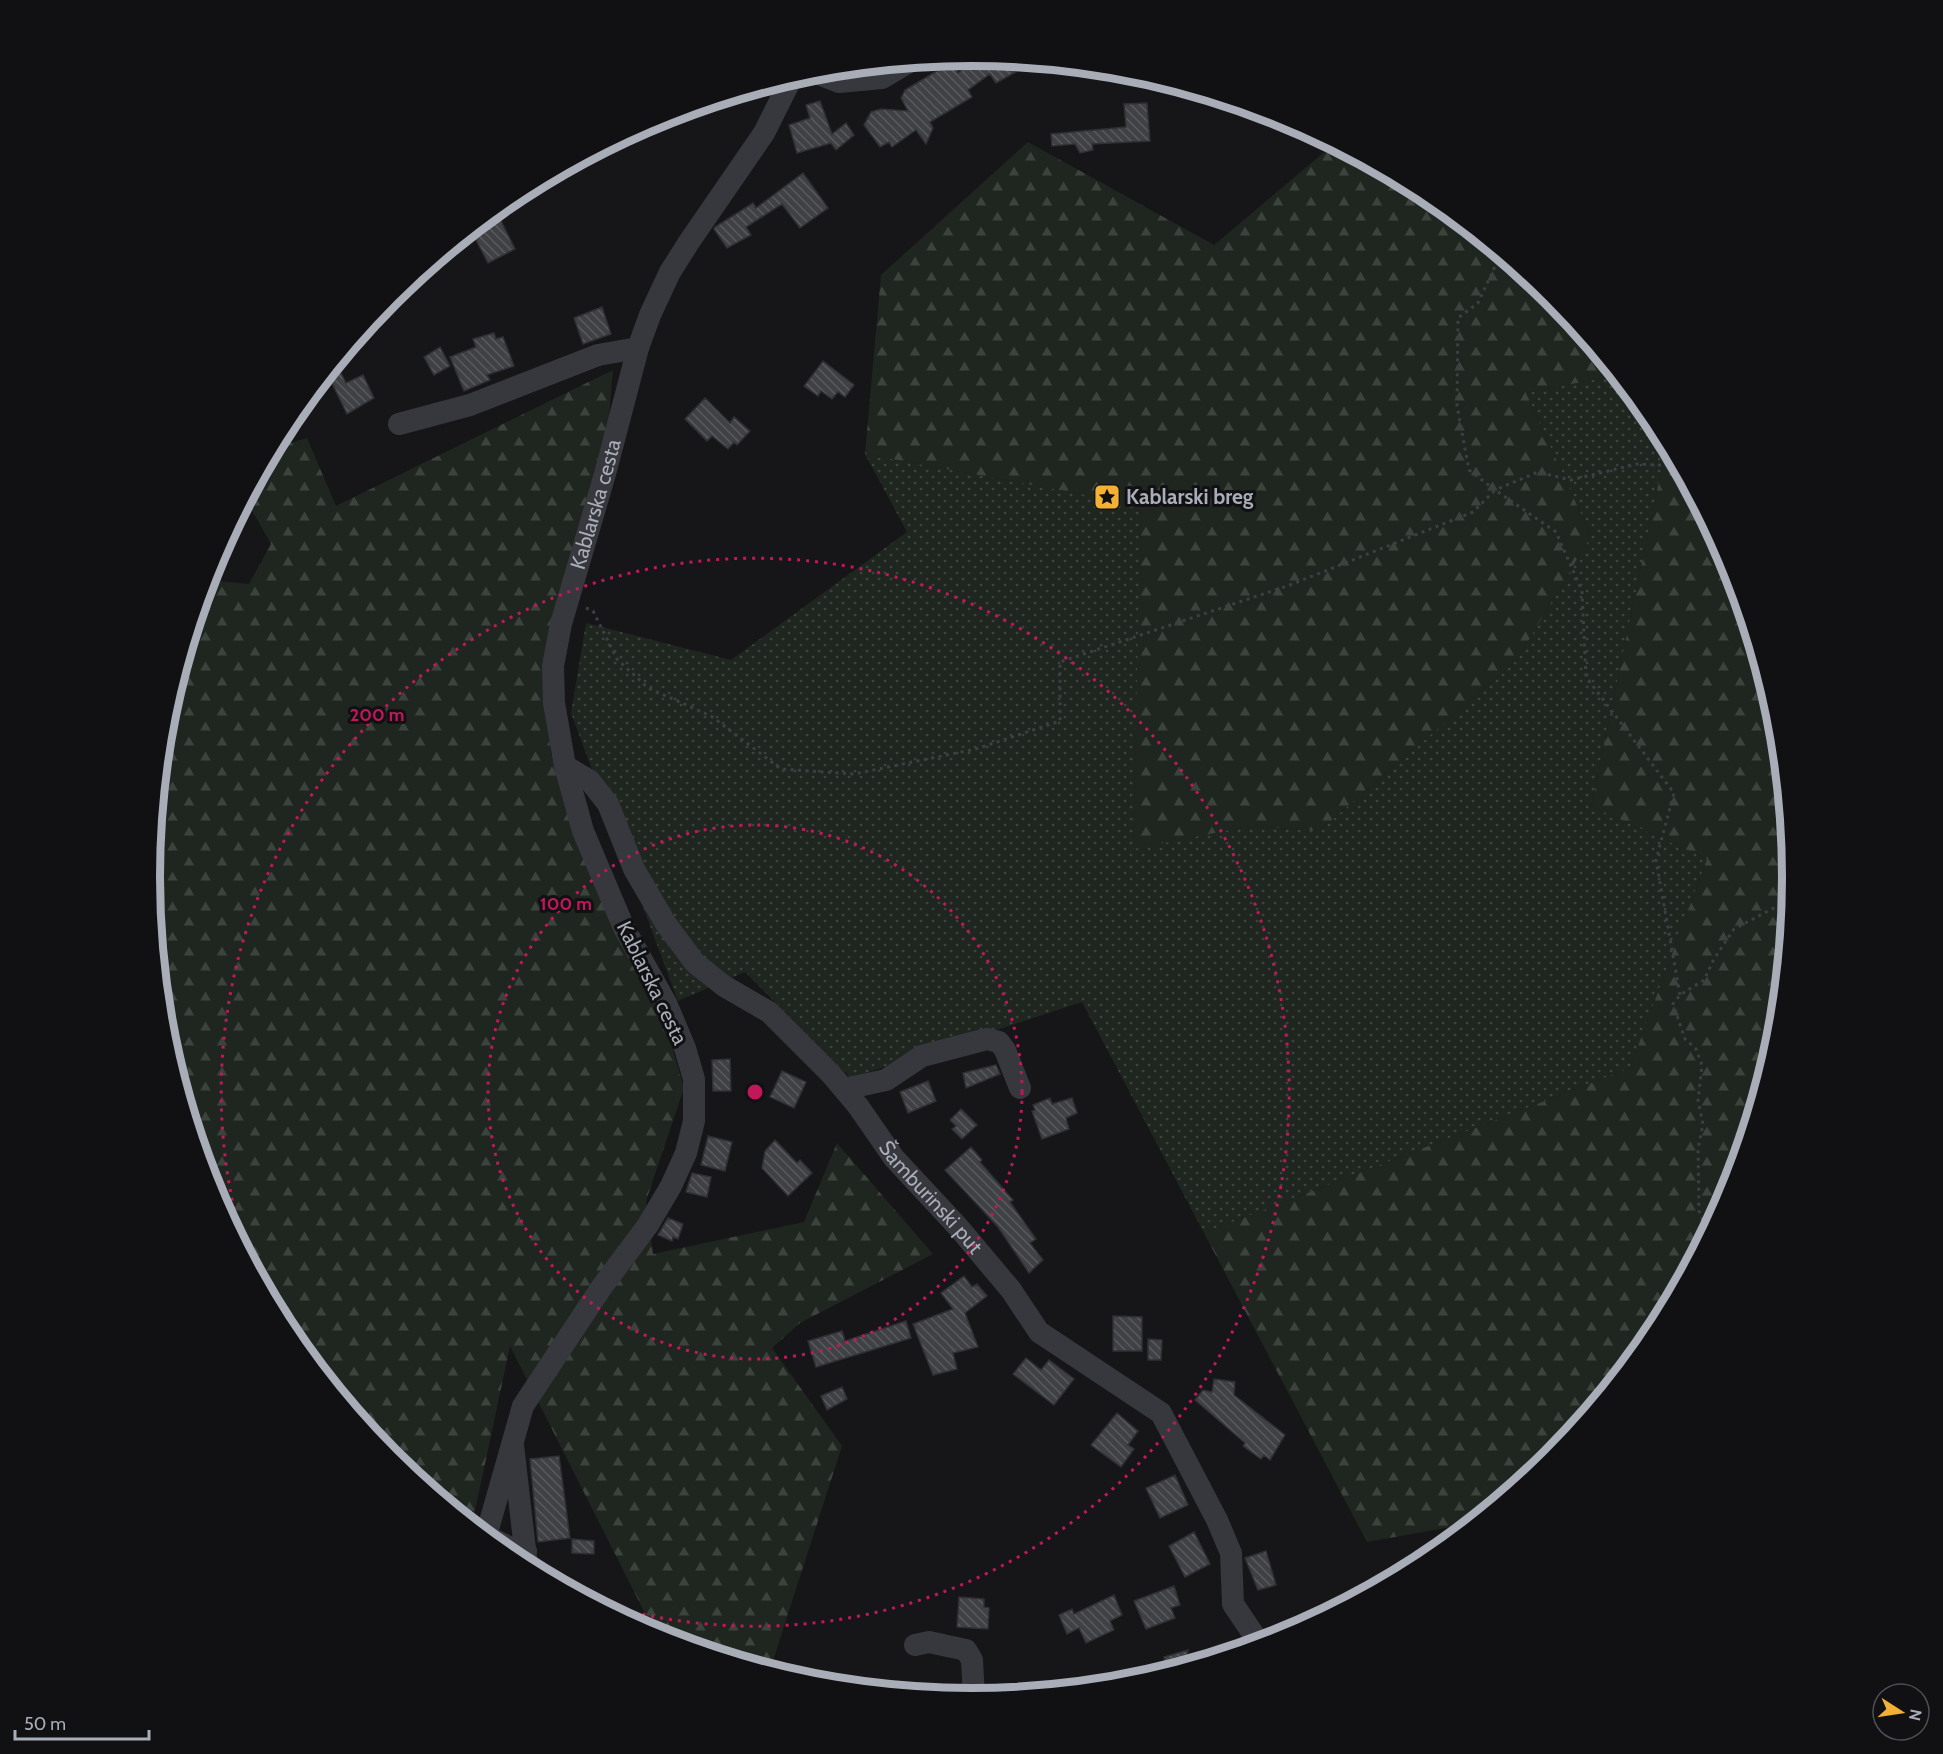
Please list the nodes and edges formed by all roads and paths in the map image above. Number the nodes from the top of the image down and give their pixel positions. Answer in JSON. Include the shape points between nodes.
{"nodes":[{"id":1,"x":895,"y":70,"type":"edge"},
{"id":2,"x":831,"y":79,"type":"edge"},
{"id":3,"x":786,"y":88,"type":"edge"},
{"id":4,"x":1499,"y":261,"type":"edge"},
{"id":5,"x":638,"y":348,"type":"junction"},
{"id":6,"x":399,"y":424,"type":"dead end"},
{"id":7,"x":1670,"y":466,"type":"edge"},
{"id":8,"x":1495,"y":490,"type":"junction"},
{"id":9,"x":568,"y":600,"type":"junction"},
{"id":10,"x":565,"y":766,"type":"junction"},
{"id":11,"x":1781,"y":904,"type":"edge"},
{"id":12,"x":1680,"y":995,"type":"junction"},
{"id":13,"x":1020,"y":1088,"type":"dead end"},
{"id":14,"x":844,"y":1089,"type":"junction"},
{"id":15,"x":1704,"y":1224,"type":"edge"},
{"id":16,"x":513,"y":1443,"type":"junction"},
{"id":17,"x":488,"y":1528,"type":"edge"},
{"id":18,"x":527,"y":1554,"type":"edge"},
{"id":19,"x":1255,"y":1636,"type":"edge"},
{"id":20,"x":915,"y":1645,"type":"dead end"},
{"id":21,"x":973,"y":1688,"type":"edge"}],
"edges":[{"from":1,"to":2,"type":"street","via":[[882,78],[838,82]]},
{"from":3,"to":5,"type":"street","name":"Kablarska cesta","via":[[764,133],[670,272]]},
{"from":4,"to":8,"type":"path","via":[[1478,303],[1458,318],[1458,405],[1469,470]]},
{"from":5,"to":6,"type":"street","via":[[598,355],[470,405]]},
{"from":5,"to":9,"type":"street","name":"Kablarska cesta"},
{"from":7,"to":8,"type":"path","via":[[1637,464],[1571,480],[1538,472]]},
{"from":8,"to":9,"type":"path","via":[[1473,512],[1322,572],[1060,662],[1060,721],[976,749],[854,774],[781,769],[711,716],[648,688],[617,658],[592,611]]},
{"from":8,"to":12,"type":"path","via":[[1556,532],[1582,591],[1586,677],[1674,793],[1656,860]]},
{"from":9,"to":10,"type":"street","name":"Kablarska cesta","via":[[553,666],[554,703]]},
{"from":10,"to":14,"type":"street","name":"Šamburinski put","via":[[590,781],[608,804],[634,869],[666,924],[695,963],[724,986],[769,1012]]},
{"from":10,"to":16,"type":"street","name":"Kablarska cesta","via":[[583,831],[624,928],[686,1048],[694,1079],[694,1121],[686,1153],[671,1186],[523,1407]]},
{"from":11,"to":12,"type":"path","via":[[1734,929],[1704,980]]},
{"from":12,"to":15,"type":"path","via":[[1672,1004],[1674,1011],[1685,1039],[1696,1049],[1702,1065],[1698,1101],[1703,1124],[1698,1149],[1699,1211]]},
{"from":13,"to":14,"type":"street","via":[[1005,1050],[999,1042],[987,1039],[922,1056],[886,1080]]},
{"from":14,"to":19,"type":"street","name":"Šamburinski put","via":[[894,1158],[1011,1290],[1039,1332],[1161,1413],[1231,1553],[1233,1604]]},
{"from":16,"to":17,"type":"street","name":"Kablarska cesta"},
{"from":16,"to":18,"type":"street","name":"Kablarska cesta"},
{"from":20,"to":21,"type":"street","via":[[929,1642],[966,1650],[972,1660]]}]}
